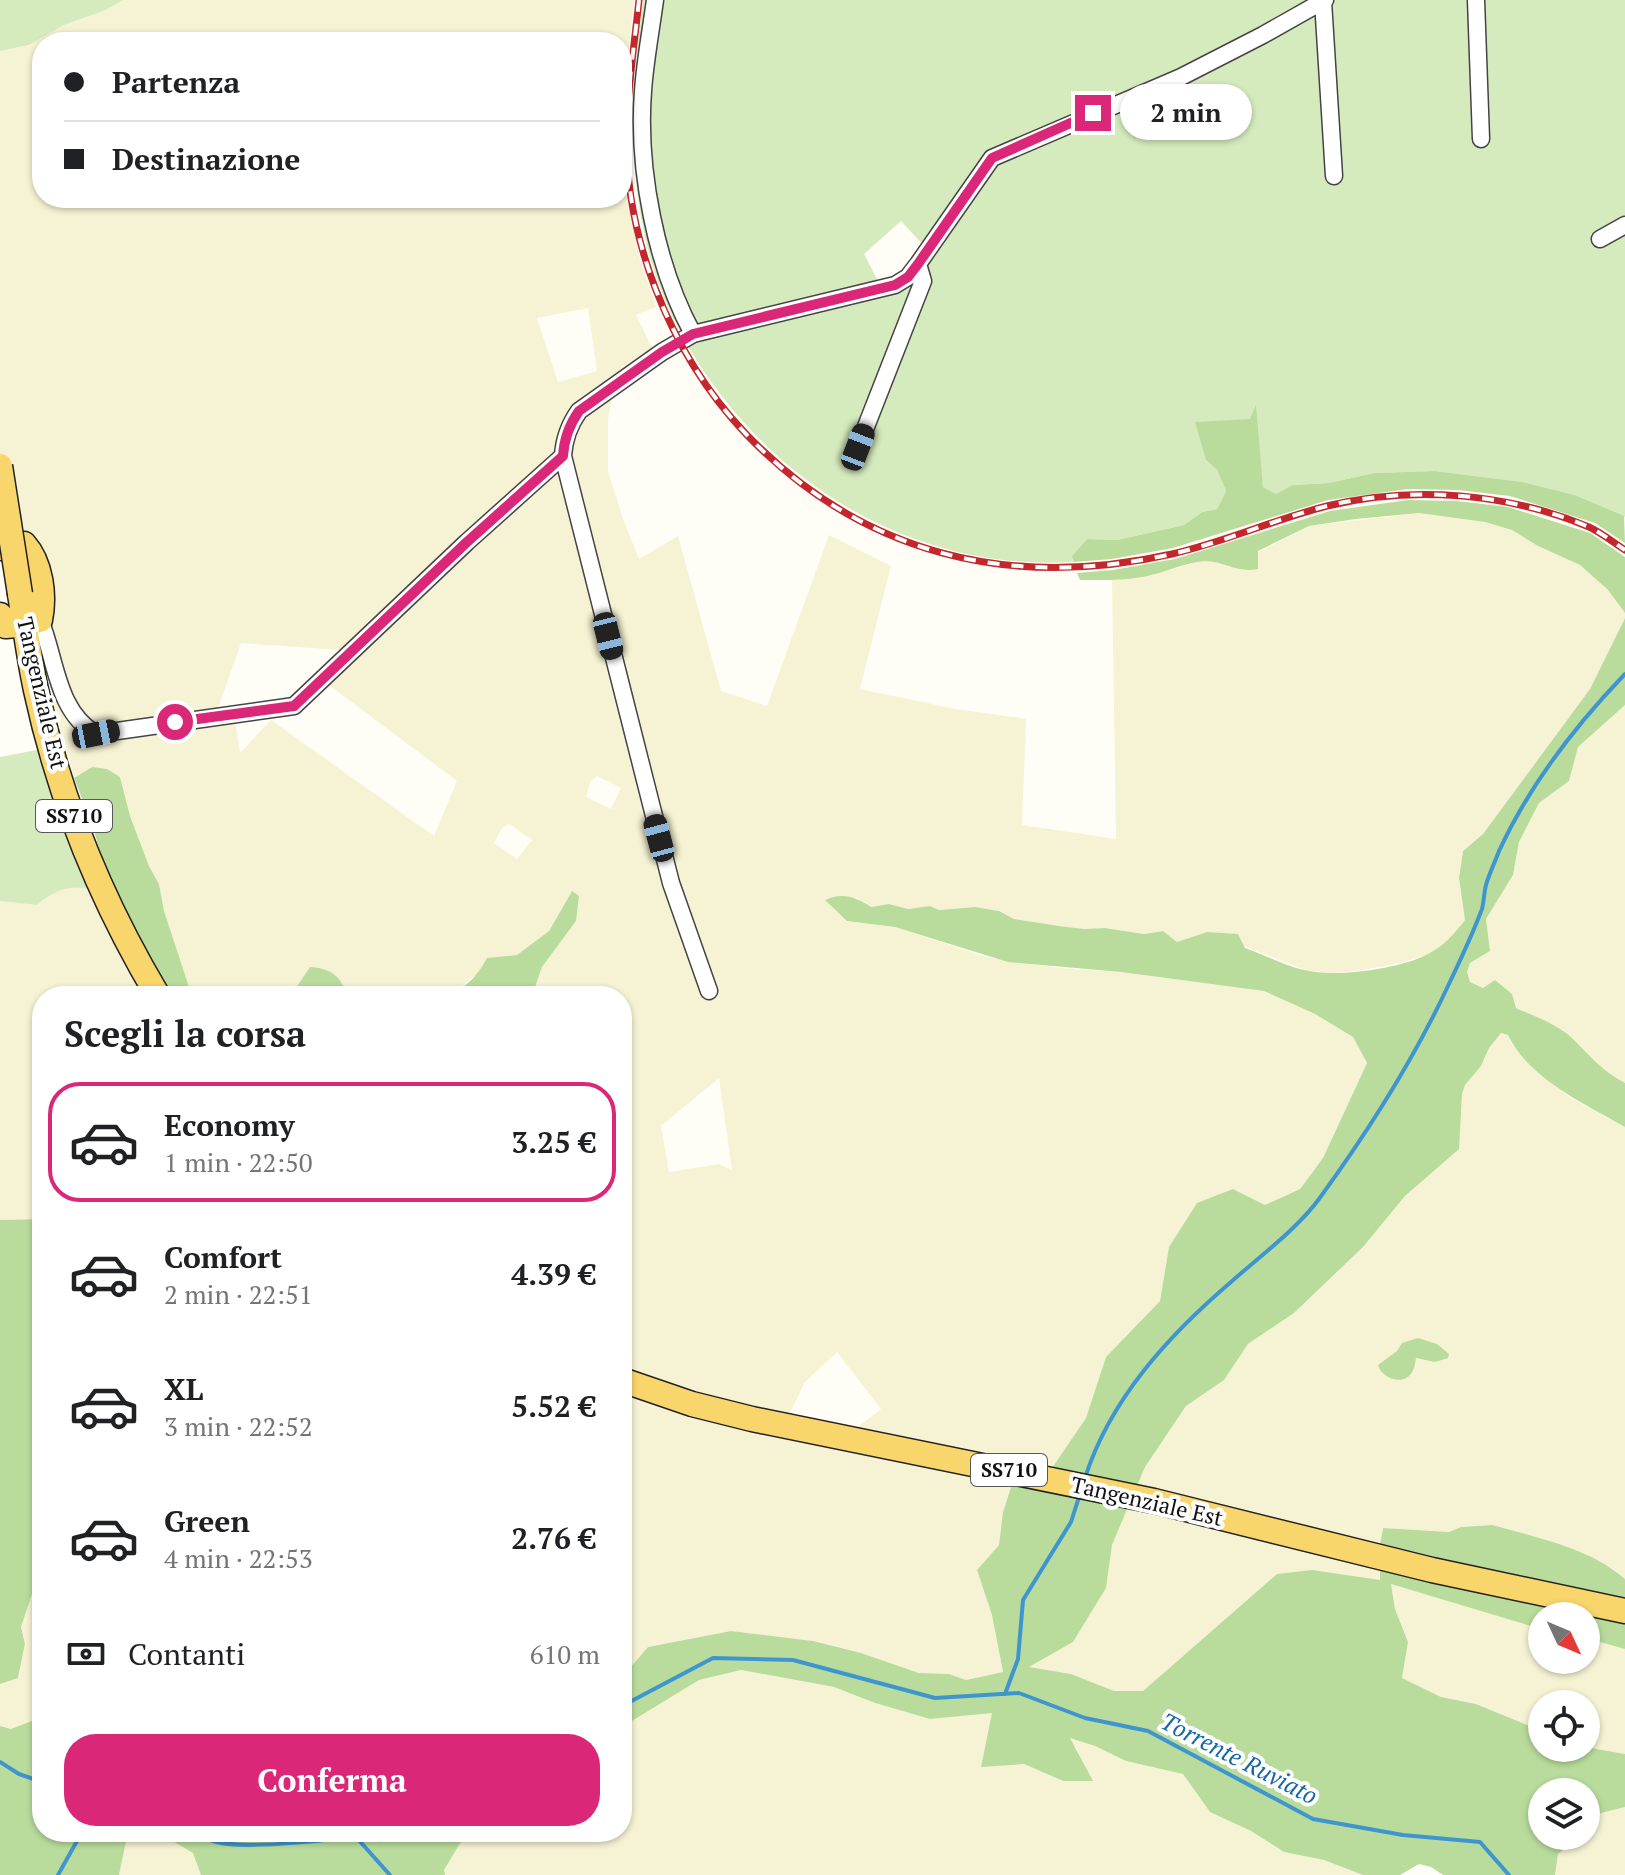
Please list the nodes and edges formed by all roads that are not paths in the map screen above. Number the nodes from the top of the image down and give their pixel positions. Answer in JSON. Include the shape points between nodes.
{"nodes":[{"id":1,"x":655,"y":0,"type":"edge"},
{"id":2,"x":1324,"y":0,"type":"edge"},
{"id":3,"x":1476,"y":0,"type":"edge"},
{"id":4,"x":1481,"y":139,"type":"dead end"},
{"id":5,"x":1334,"y":176,"type":"dead end"},
{"id":6,"x":1625,"y":225,"type":"edge"},
{"id":7,"x":1600,"y":239,"type":"dead end"},
{"id":8,"x":918,"y":264,"type":"junction"},
{"id":9,"x":693,"y":334,"type":"junction"},
{"id":10,"x":858,"y":447,"type":"dead end"},
{"id":11,"x":563,"y":456,"type":"junction"},
{"id":12,"x":0,"y":466,"type":"edge"},
{"id":13,"x":0,"y":548,"type":"edge"},
{"id":14,"x":14,"y":623,"type":"edge"},
{"id":15,"x":153,"y":986,"type":"edge"},
{"id":16,"x":709,"y":991,"type":"dead end"},
{"id":17,"x":632,"y":1383,"type":"edge"},
{"id":18,"x":1625,"y":1611,"type":"edge"}],
"edges":[{"from":1,"to":9,"type":"street","via":[[643,91],[649,200],[674,298]]},
{"from":2,"to":5,"type":"street"},
{"from":2,"to":8,"type":"street","via":[[1181,77],[992,158]]},
{"from":3,"to":4,"type":"street"},
{"from":6,"to":7,"type":"street"},
{"from":8,"to":9,"type":"street","via":[[895,285]]},
{"from":8,"to":10,"type":"street","via":[[923,281]]},
{"from":9,"to":11,"type":"street","via":[[579,411],[571,421]]},
{"from":11,"to":14,"type":"street","via":[[294,706],[96,734],[84,728]]},
{"from":11,"to":16,"type":"street","via":[[667,870]]},
{"from":12,"to":14,"type":"main road","name":"Tangenziale Est","number":"SS710","bridge":true,"via":[[20,594]]},
{"from":13,"to":14,"type":"main road","via":[[24,544],[40,580],[43,604]]},
{"from":14,"to":15,"type":"main road","name":"Tangenziale Est","number":"SS710","via":[[65,792],[103,893]]},
{"from":17,"to":18,"type":"main road","name":"Tangenziale Est","number":"SS710","via":[[692,1404],[1154,1501]]}]}
